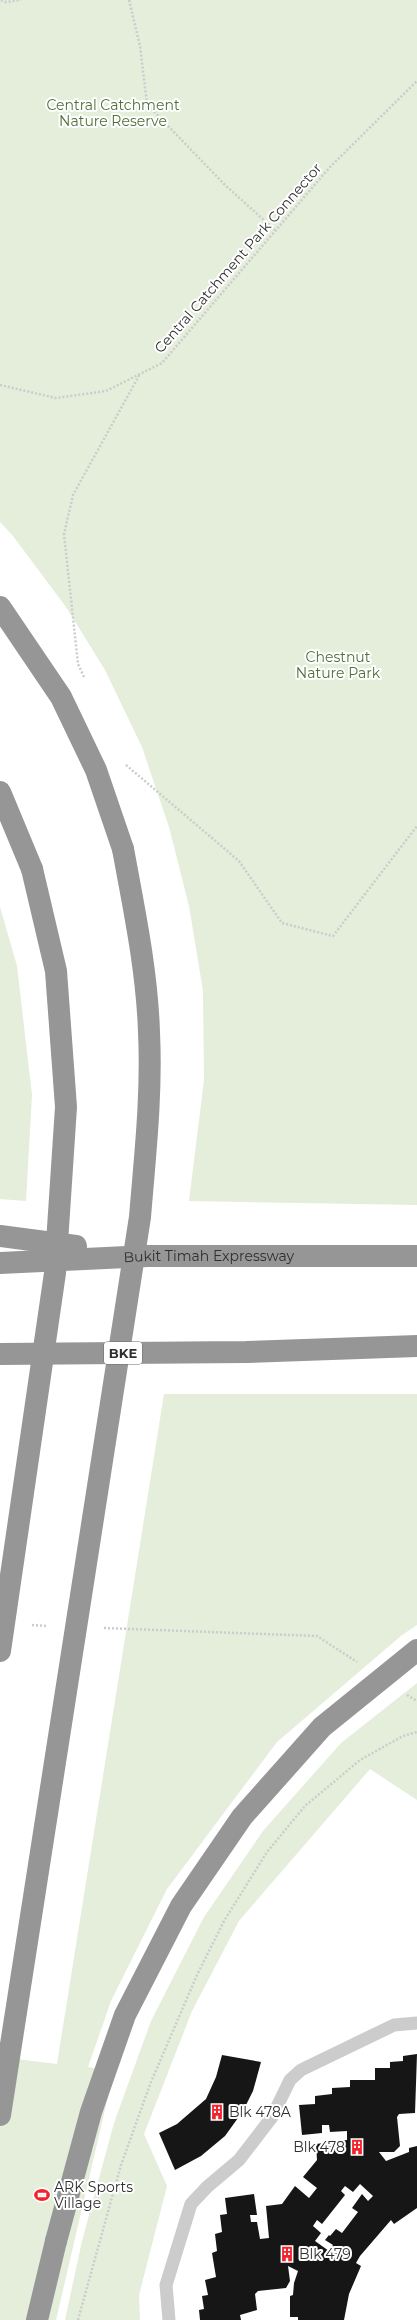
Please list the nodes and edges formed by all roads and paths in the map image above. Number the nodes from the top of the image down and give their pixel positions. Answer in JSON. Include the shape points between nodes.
{"nodes":[{"id":1,"x":1,"y":0,"type":"edge"},
{"id":2,"x":21,"y":0,"type":"edge"},
{"id":3,"x":129,"y":0,"type":"edge"},
{"id":4,"x":417,"y":81,"type":"edge"},
{"id":5,"x":275,"y":230,"type":"junction"},
{"id":6,"x":140,"y":374,"type":"junction"},
{"id":7,"x":0,"y":385,"type":"edge"},
{"id":8,"x":0,"y":607,"type":"edge"},
{"id":9,"x":84,"y":678,"type":"dead end"},
{"id":10,"x":124,"y":761,"type":"dead end"},
{"id":11,"x":0,"y":792,"type":"edge"},
{"id":12,"x":417,"y":826,"type":"edge"},
{"id":13,"x":0,"y":1236,"type":"edge"},
{"id":14,"x":148,"y":1256,"type":"junction"},
{"id":15,"x":417,"y":1256,"type":"edge"},
{"id":16,"x":0,"y":1263,"type":"edge"},
{"id":17,"x":417,"y":1346,"type":"edge"},
{"id":18,"x":0,"y":1354,"type":"edge"},
{"id":19,"x":24,"y":1625,"type":"dead end"},
{"id":20,"x":56,"y":1626,"type":"dead end"},
{"id":21,"x":103,"y":1628,"type":"dead end"},
{"id":22,"x":417,"y":1650,"type":"edge"},
{"id":23,"x":0,"y":1651,"type":"edge"},
{"id":24,"x":364,"y":1666,"type":"dead end"},
{"id":25,"x":404,"y":1693,"type":"dead end"},
{"id":26,"x":417,"y":1701,"type":"edge"},
{"id":27,"x":417,"y":1732,"type":"edge"},
{"id":28,"x":417,"y":2023,"type":"edge"},
{"id":29,"x":0,"y":2115,"type":"edge"},
{"id":30,"x":36,"y":2320,"type":"edge"},
{"id":31,"x":78,"y":2320,"type":"edge"},
{"id":32,"x":169,"y":2320,"type":"edge"}],
"edges":[{"from":1,"to":2,"type":"path"},
{"from":3,"to":5,"type":"path","via":[[140,46],[147,104],[225,185]]},
{"from":4,"to":5,"type":"path","name":"Central Catchment Park Connector","via":[[330,167]]},
{"from":5,"to":6,"type":"path","name":"Central Catchment Park Connector","via":[[162,362]]},
{"from":6,"to":7,"type":"path","name":"Central Catchment Park Connector","via":[[106,391],[56,398]]},
{"from":6,"to":9,"type":"path","via":[[73,494],[64,534],[78,664]]},
{"from":8,"to":29,"type":"highway","bridge":true,"via":[[61,698],[96,770],[123,848],[143,960],[149,1032],[148,1115],[140,1217]]},
{"from":10,"to":12,"type":"path","via":[[127,768],[239,861],[282,923],[333,936]]},
{"from":11,"to":23,"type":"highway","bridge":true,"via":[[32,869],[56,971],[66,1107],[54,1273]]},
{"from":13,"to":14,"type":"highway"},
{"from":14,"to":15,"type":"highway","name":"Bukit Timah Expressway"},
{"from":14,"to":16,"type":"highway","name":"Bukit Timah Expressway"},
{"from":17,"to":18,"type":"highway","number":"BKE","via":[[246,1352]]},
{"from":19,"to":20,"type":"path"},
{"from":21,"to":24,"type":"path","via":[[317,1636]]},
{"from":22,"to":30,"type":"highway","bridge":true,"via":[[322,1727],[242,1817],[181,1906],[125,2015],[91,2112]]},
{"from":25,"to":26,"type":"path"},
{"from":27,"to":31,"type":"path","via":[[403,1736],[360,1760],[305,1806],[267,1852],[224,1921],[194,1982],[151,2082],[123,2158]]},
{"from":28,"to":32,"type":"lane","via":[[394,2025],[301,2070],[292,2077],[272,2117],[239,2160],[206,2187],[191,2204],[166,2285]]}]}
